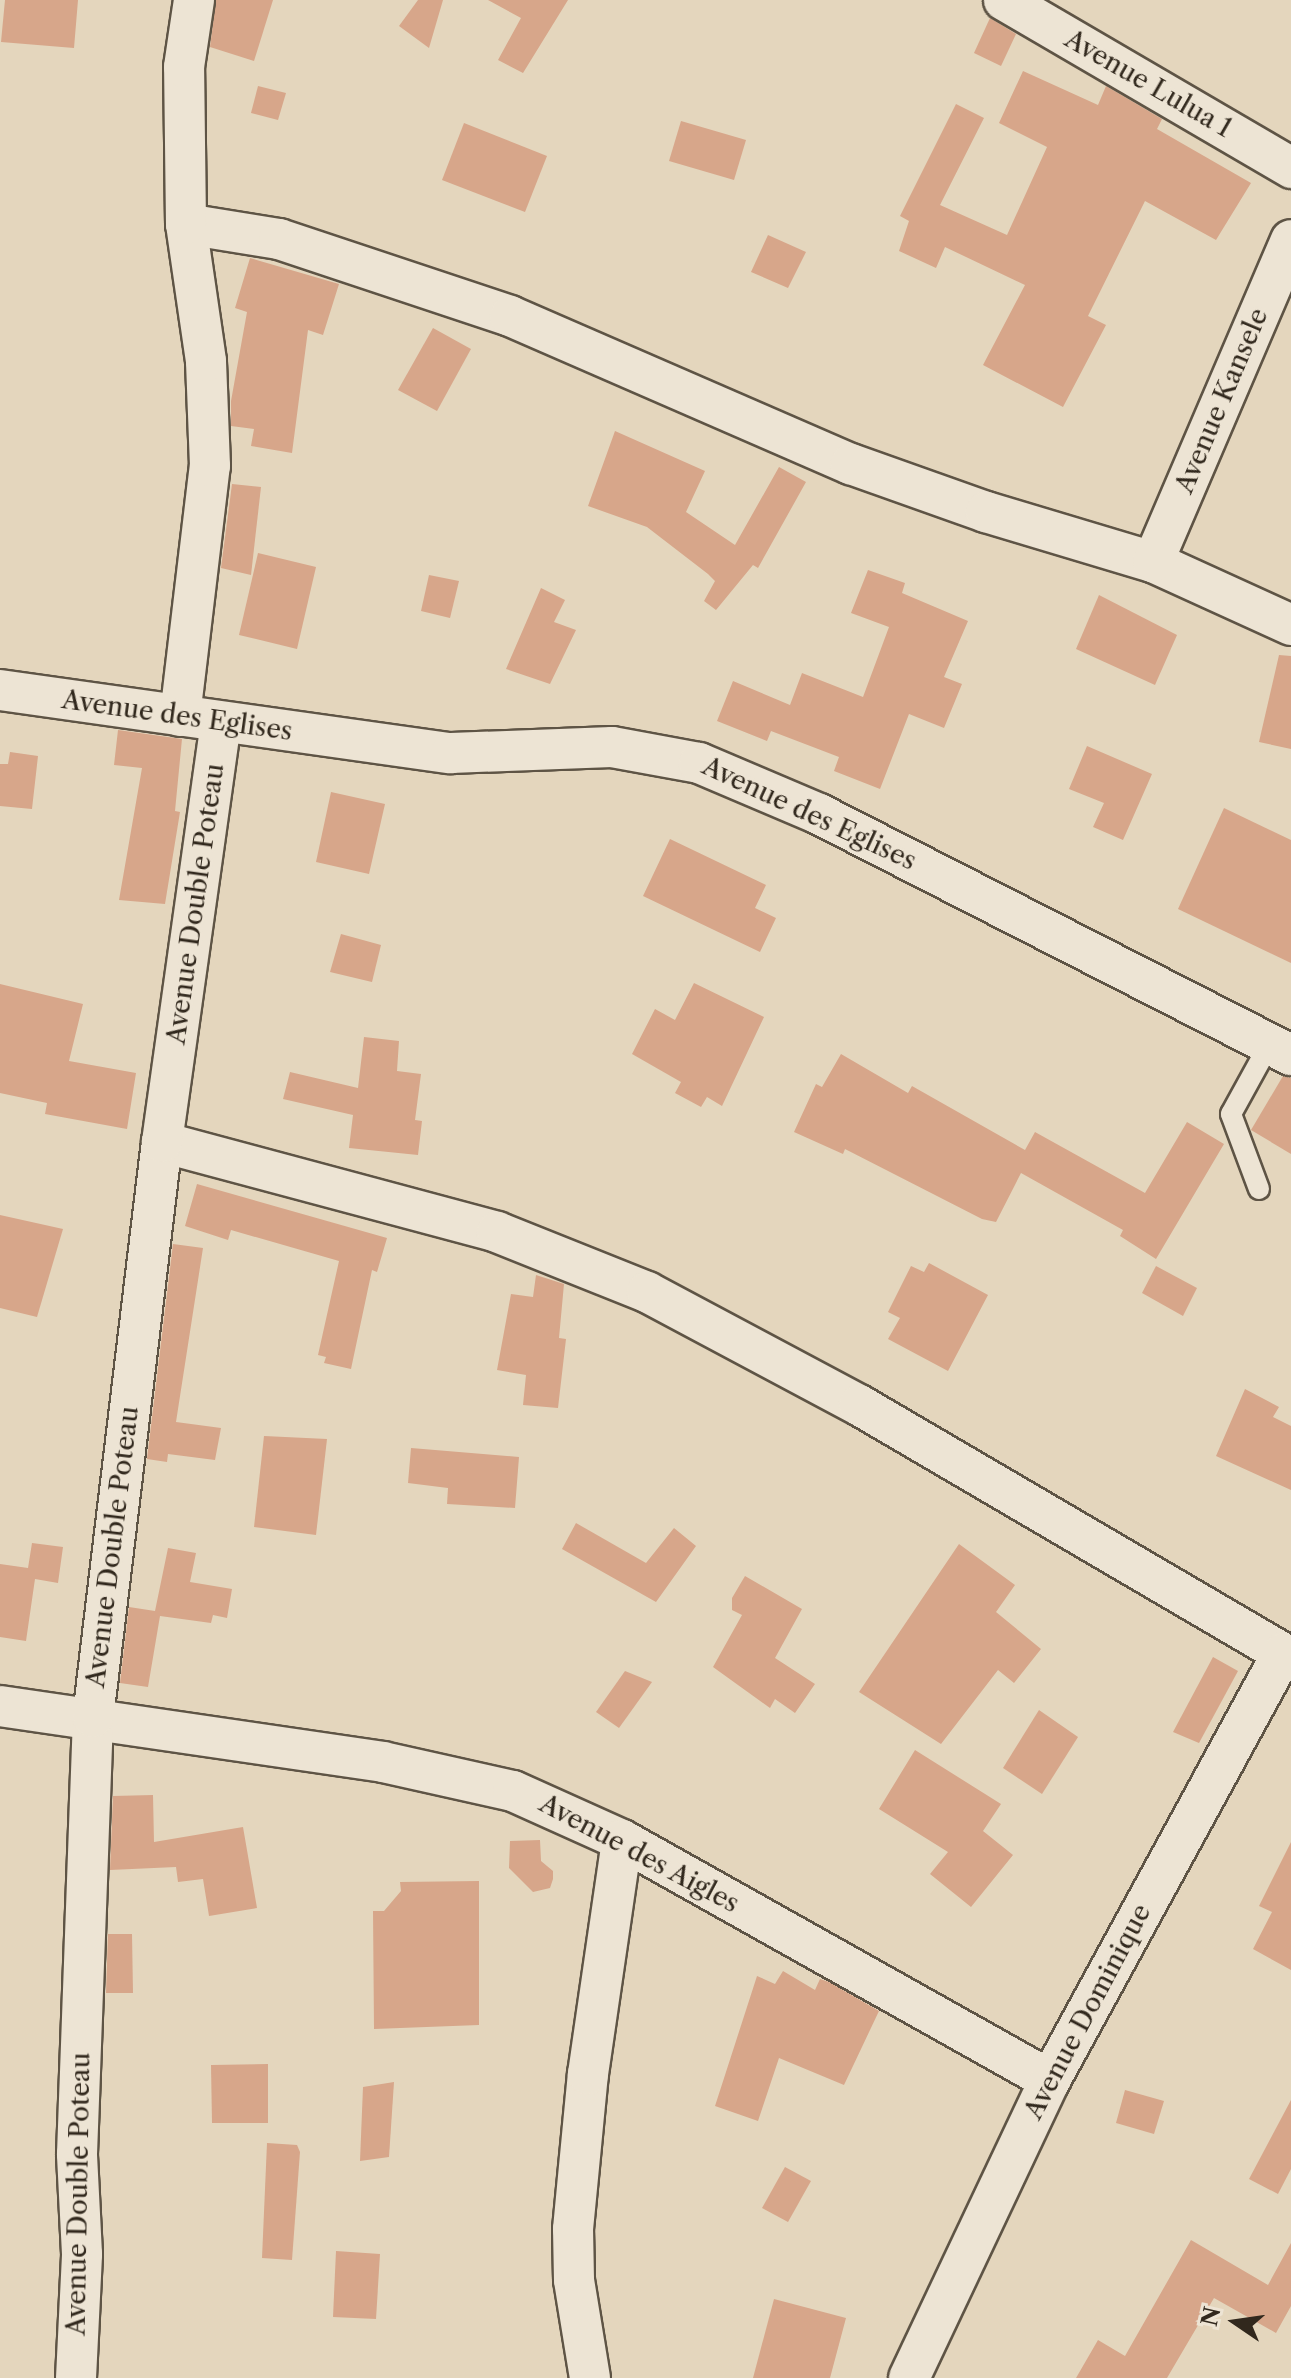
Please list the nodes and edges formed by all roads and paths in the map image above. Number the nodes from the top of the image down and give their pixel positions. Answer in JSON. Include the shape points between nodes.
{"nodes":[{"id":1,"x":194,"y":0,"type":"edge"},
{"id":2,"x":1004,"y":0,"type":"edge"},
{"id":3,"x":1291,"y":168,"type":"edge"},
{"id":4,"x":186,"y":224,"type":"junction"},
{"id":5,"x":1291,"y":240,"type":"edge"},
{"id":6,"x":1153,"y":562,"type":"junction"},
{"id":7,"x":1291,"y":625,"type":"edge"},
{"id":8,"x":0,"y":690,"type":"edge"},
{"id":9,"x":180,"y":716,"type":"junction"},
{"id":10,"x":221,"y":722,"type":"junction"},
{"id":11,"x":1281,"y":1049,"type":"edge"},
{"id":12,"x":162,"y":1142,"type":"junction"},
{"id":13,"x":1259,"y":1189,"type":"dead end"},
{"id":14,"x":1287,"y":1656,"type":"edge"},
{"id":15,"x":0,"y":1706,"type":"edge"},
{"id":16,"x":93,"y":1717,"type":"junction"},
{"id":17,"x":622,"y":1840,"type":"junction"},
{"id":18,"x":1050,"y":2080,"type":"junction"},
{"id":19,"x":76,"y":2378,"type":"edge"},
{"id":20,"x":590,"y":2378,"type":"edge"},
{"id":21,"x":909,"y":2378,"type":"edge"}],
"edges":[{"from":1,"to":4,"type":"street","via":[[184,67]]},
{"from":2,"to":3,"type":"street","name":"Avenue Lulua 1"},
{"from":4,"to":6,"type":"street","via":[[279,239],[510,316],[866,470]]},
{"from":4,"to":9,"type":"street","via":[[206,361],[210,466]]},
{"from":5,"to":6,"type":"street","name":"Avenue Kansele"},
{"from":6,"to":7,"type":"street"},
{"from":8,"to":9,"type":"street","name":"Avenue des Eglises"},
{"from":9,"to":10,"type":"street","name":"Avenue des Eglises"},
{"from":10,"to":11,"type":"street","name":"Avenue des Eglises","via":[[451,753],[612,747],[699,763],[819,814]]},
{"from":10,"to":12,"type":"street","name":"Avenue Double Poteau"},
{"from":11,"to":13,"type":"lane","via":[[1231,1114]]},
{"from":12,"to":14,"type":"street","via":[[497,1232],[647,1292],[859,1405]]},
{"from":12,"to":16,"type":"street","name":"Avenue Double Poteau"},
{"from":14,"to":18,"type":"street","name":"Avenue Dominique"},
{"from":15,"to":16,"type":"street","name":"Avenue des Aigles"},
{"from":16,"to":17,"type":"street","name":"Avenue des Aigles","via":[[447,1774],[513,1791]]},
{"from":16,"to":19,"type":"street","name":"Avenue Double Poteau","via":[[77,2154],[82,2254]]},
{"from":17,"to":18,"type":"street","name":"Avenue des Aigles"},
{"from":17,"to":20,"type":"street","via":[[588,2074],[573,2229],[574,2280]]},
{"from":18,"to":21,"type":"street","name":"Avenue Dominique"}]}
